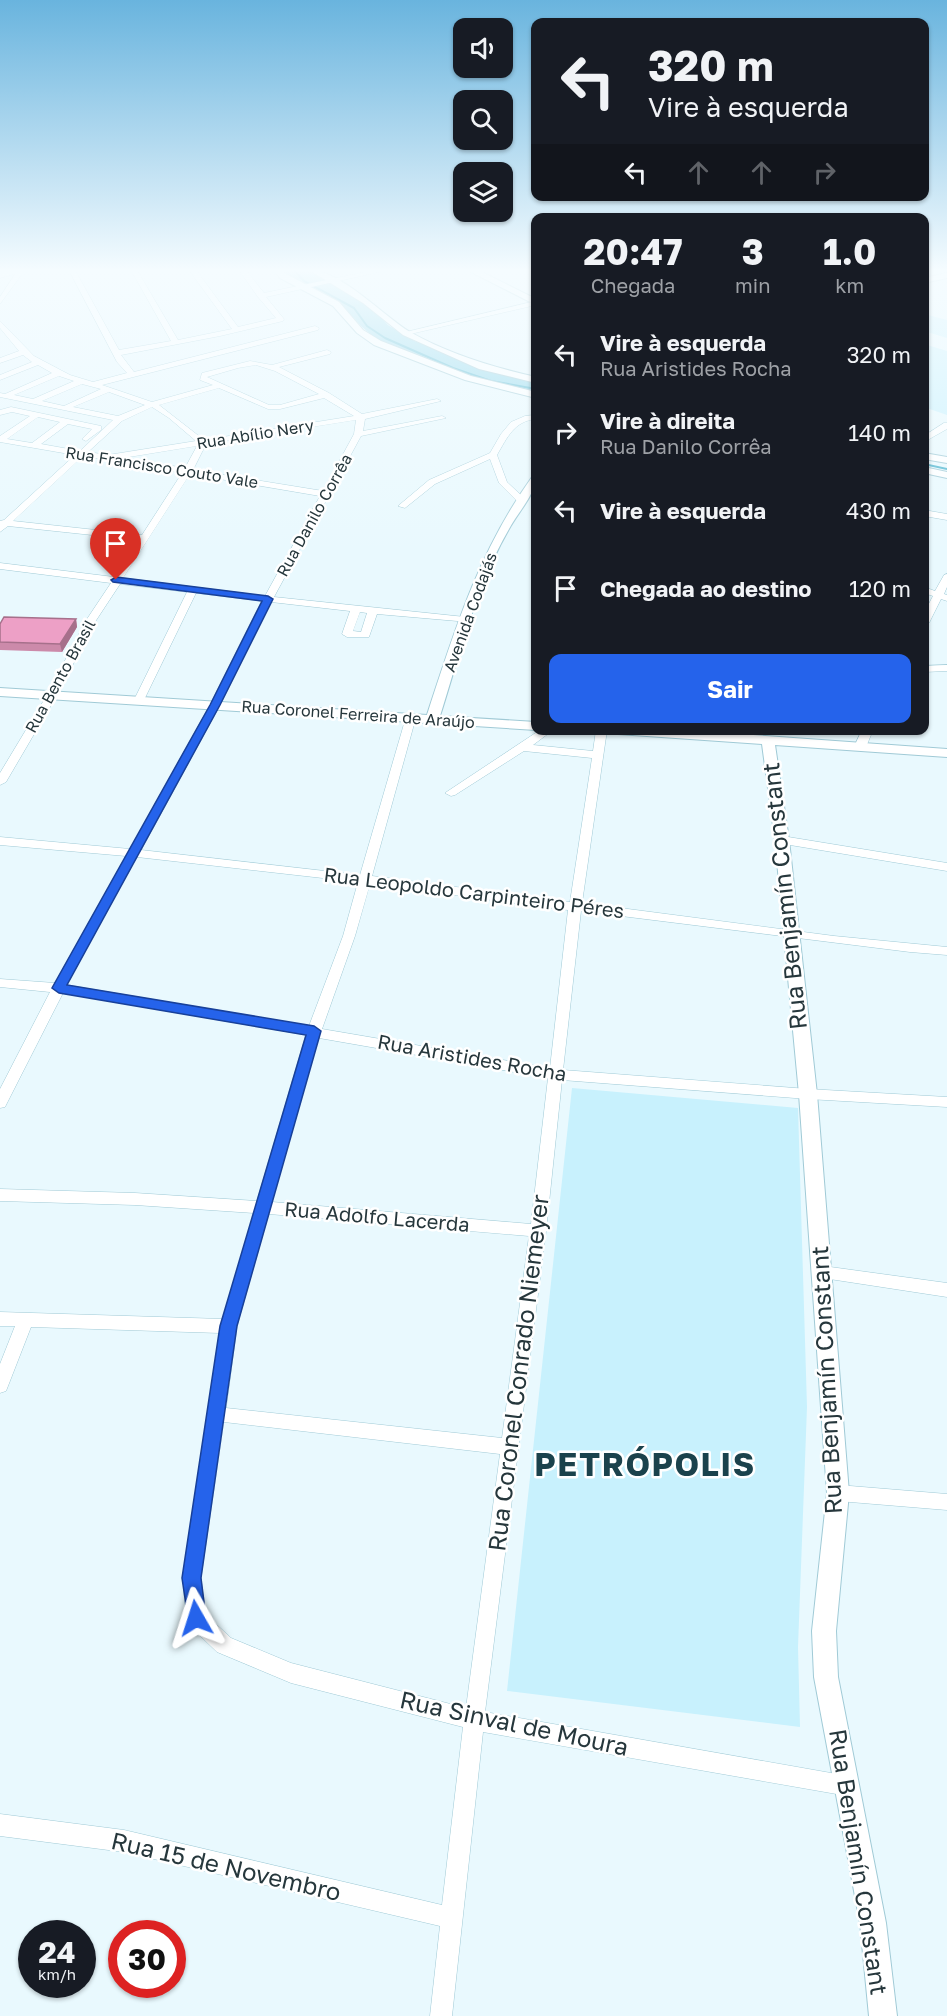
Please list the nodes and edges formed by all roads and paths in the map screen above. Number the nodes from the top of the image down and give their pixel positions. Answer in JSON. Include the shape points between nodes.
{"nodes":[{"id":1,"x":33,"y":364,"type":"edge"},
{"id":2,"x":38,"y":364,"type":"edge"},
{"id":3,"x":125,"y":364,"type":"edge"},
{"id":4,"x":175,"y":364,"type":"edge"},
{"id":5,"x":246,"y":364,"type":"edge"},
{"id":6,"x":263,"y":364,"type":"edge"},
{"id":7,"x":286,"y":364,"type":"edge"},
{"id":8,"x":428,"y":364,"type":"edge"},
{"id":9,"x":475,"y":364,"type":"edge"},
{"id":10,"x":273,"y":368,"type":"junction"},
{"id":11,"x":58,"y":373,"type":"junction"},
{"id":12,"x":133,"y":375,"type":"junction"},
{"id":13,"x":0,"y":378,"type":"edge"},
{"id":14,"x":531,"y":380,"type":"edge"},
{"id":15,"x":81,"y":381,"type":"junction"},
{"id":16,"x":93,"y":384,"type":"junction"},
{"id":17,"x":218,"y":386,"type":"junction"},
{"id":18,"x":108,"y":389,"type":"junction"},
{"id":19,"x":531,"y":394,"type":"edge"},
{"id":20,"x":3,"y":395,"type":"edge"},
{"id":21,"x":326,"y":395,"type":"junction"},
{"id":22,"x":437,"y":401,"type":"dead end"},
{"id":23,"x":34,"y":402,"type":"junction"},
{"id":24,"x":153,"y":404,"type":"junction"},
{"id":25,"x":65,"y":408,"type":"junction"},
{"id":26,"x":3,"y":411,"type":"edge"},
{"id":27,"x":38,"y":414,"type":"junction"},
{"id":28,"x":361,"y":417,"type":"junction"},
{"id":29,"x":531,"y":417,"type":"edge"},
{"id":30,"x":442,"y":418,"type":"dead end"},
{"id":31,"x":119,"y":419,"type":"junction"},
{"id":32,"x":68,"y":420,"type":"junction"},
{"id":33,"x":947,"y":425,"type":"edge"},
{"id":34,"x":358,"y":434,"type":"junction"},
{"id":35,"x":929,"y":437,"type":"edge"},
{"id":36,"x":0,"y":440,"type":"edge"},
{"id":37,"x":203,"y":443,"type":"junction"},
{"id":38,"x":33,"y":446,"type":"junction"},
{"id":39,"x":71,"y":452,"type":"junction"},
{"id":40,"x":82,"y":453,"type":"junction"},
{"id":41,"x":493,"y":454,"type":"junction"},
{"id":42,"x":929,"y":457,"type":"edge"},
{"id":43,"x":107,"y":458,"type":"junction"},
{"id":44,"x":947,"y":460,"type":"edge"},
{"id":45,"x":188,"y":471,"type":"junction"},
{"id":46,"x":929,"y":471,"type":"edge"},
{"id":47,"x":947,"y":475,"type":"edge"},
{"id":48,"x":531,"y":485,"type":"edge"},
{"id":49,"x":325,"y":494,"type":"junction"},
{"id":50,"x":520,"y":499,"type":"junction"},
{"id":51,"x":402,"y":506,"type":"dead end"},
{"id":52,"x":929,"y":514,"type":"edge"},
{"id":53,"x":947,"y":517,"type":"edge"},
{"id":54,"x":2,"y":525,"type":"edge"},
{"id":55,"x":144,"y":538,"type":"junction"},
{"id":56,"x":0,"y":566,"type":"edge"},
{"id":57,"x":947,"y":577,"type":"edge"},
{"id":58,"x":116,"y":580,"type":"junction"},
{"id":59,"x":193,"y":590,"type":"junction"},
{"id":60,"x":943,"y":596,"type":"edge"},
{"id":61,"x":268,"y":599,"type":"junction"},
{"id":62,"x":356,"y":608,"type":"junction"},
{"id":63,"x":373,"y":610,"type":"junction"},
{"id":64,"x":929,"y":616,"type":"edge"},
{"id":65,"x":465,"y":620,"type":"junction"},
{"id":66,"x":79,"y":622,"type":"dead end"},
{"id":67,"x":90,"y":622,"type":"junction"},
{"id":68,"x":947,"y":668,"type":"edge"},
{"id":69,"x":929,"y":669,"type":"edge"},
{"id":70,"x":0,"y":692,"type":"edge"},
{"id":71,"x":52,"y":695,"type":"junction"},
{"id":72,"x":139,"y":700,"type":"junction"},
{"id":73,"x":215,"y":705,"type":"junction"},
{"id":74,"x":411,"y":717,"type":"junction"},
{"id":75,"x":433,"y":718,"type":"junction"},
{"id":76,"x":531,"y":725,"type":"edge"},
{"id":77,"x":540,"y":735,"type":"edge"},
{"id":78,"x":601,"y":735,"type":"edge"},
{"id":79,"x":743,"y":735,"type":"edge"},
{"id":80,"x":866,"y":735,"type":"edge"},
{"id":81,"x":768,"y":736,"type":"edge"},
{"id":82,"x":520,"y":747,"type":"junction"},
{"id":83,"x":860,"y":747,"type":"junction"},
{"id":84,"x":947,"y":753,"type":"edge"},
{"id":85,"x":598,"y":755,"type":"junction"},
{"id":86,"x":0,"y":782,"type":"edge"},
{"id":87,"x":451,"y":793,"type":"dead end"},
{"id":88,"x":782,"y":840,"type":"junction"},
{"id":89,"x":0,"y":841,"type":"edge"},
{"id":90,"x":133,"y":852,"type":"junction"},
{"id":91,"x":947,"y":867,"type":"edge"},
{"id":92,"x":365,"y":878,"type":"junction"},
{"id":93,"x":575,"y":906,"type":"junction"},
{"id":94,"x":790,"y":934,"type":"junction"},
{"id":95,"x":947,"y":951,"type":"edge"},
{"id":96,"x":0,"y":982,"type":"edge"},
{"id":97,"x":59,"y":988,"type":"junction"},
{"id":98,"x":314,"y":1031,"type":"junction"},
{"id":99,"x":555,"y":1074,"type":"junction"},
{"id":100,"x":808,"y":1094,"type":"junction"},
{"id":101,"x":947,"y":1102,"type":"edge"},
{"id":102,"x":0,"y":1103,"type":"edge"},
{"id":103,"x":0,"y":1195,"type":"edge"},
{"id":104,"x":261,"y":1207,"type":"junction"},
{"id":105,"x":538,"y":1232,"type":"junction"},
{"id":106,"x":823,"y":1272,"type":"junction"},
{"id":107,"x":947,"y":1290,"type":"edge"},
{"id":108,"x":0,"y":1319,"type":"edge"},
{"id":109,"x":25,"y":1321,"type":"junction"},
{"id":110,"x":229,"y":1326,"type":"junction"},
{"id":111,"x":0,"y":1386,"type":"edge"},
{"id":112,"x":216,"y":1414,"type":"junction"},
{"id":113,"x":509,"y":1447,"type":"junction"},
{"id":114,"x":838,"y":1492,"type":"junction"},
{"id":115,"x":947,"y":1502,"type":"edge"},
{"id":116,"x":474,"y":1720,"type":"junction"},
{"id":117,"x":848,"y":1786,"type":"junction"},
{"id":118,"x":0,"y":1825,"type":"edge"},
{"id":119,"x":451,"y":1918,"type":"junction"},
{"id":120,"x":441,"y":2016,"type":"edge"},
{"id":121,"x":883,"y":2016,"type":"edge"}],
"edges":[{"from":1,"to":13,"type":"street"},
{"from":2,"to":11,"type":"street"},
{"from":3,"to":12,"type":"street"},
{"from":4,"to":12,"type":"street"},
{"from":5,"to":17,"type":"street","via":[[204,376]]},
{"from":6,"to":10,"type":"street"},
{"from":7,"to":10,"type":"street"},
{"from":8,"to":19,"type":"street","via":[[486,385]]},
{"from":9,"to":14,"type":"street"},
{"from":10,"to":21,"type":"street"},
{"from":11,"to":15,"type":"street"},
{"from":11,"to":20,"type":"street"},
{"from":12,"to":16,"type":"street"},
{"from":15,"to":16,"type":"street"},
{"from":15,"to":23,"type":"street"},
{"from":16,"to":18,"type":"street"},
{"from":17,"to":21,"type":"street","via":[[273,408]]},
{"from":17,"to":24,"type":"street"},
{"from":18,"to":24,"type":"street"},
{"from":18,"to":25,"type":"street"},
{"from":20,"to":23,"type":"street"},
{"from":21,"to":28,"type":"street"},
{"from":22,"to":28,"type":"street","name":"Rua Abílio Nery"},
{"from":23,"to":25,"type":"street"},
{"from":24,"to":31,"type":"street"},
{"from":24,"to":37,"type":"street"},
{"from":25,"to":31,"type":"street"},
{"from":26,"to":27,"type":"street"},
{"from":27,"to":32,"type":"street"},
{"from":27,"to":36,"type":"street"},
{"from":28,"to":34,"type":"street","name":"Rua Danilo Corrêa"},
{"from":28,"to":37,"type":"street","name":"Rua Abílio Nery"},
{"from":29,"to":41,"type":"street","via":[[514,422]]},
{"from":30,"to":34,"type":"street"},
{"from":31,"to":40,"type":"street"},
{"from":32,"to":38,"type":"street"},
{"from":32,"to":39,"type":"street","via":[[98,428]]},
{"from":33,"to":35,"type":"street"},
{"from":34,"to":49,"type":"street","name":"Rua Danilo Corrêa"},
{"from":36,"to":38,"type":"street","name":"Rua Francisco Couto Vale"},
{"from":37,"to":43,"type":"street","name":"Rua Abílio Nery"},
{"from":37,"to":45,"type":"street","name":"Rua Bento Brasil"},
{"from":38,"to":39,"type":"street","name":"Rua Francisco Couto Vale"},
{"from":39,"to":40,"type":"street","name":"Rua Francisco Couto Vale"},
{"from":40,"to":43,"type":"street","name":"Rua Francisco Couto Vale"},
{"from":40,"to":54,"type":"street"},
{"from":41,"to":50,"type":"street","via":[[502,483]]},
{"from":41,"to":51,"type":"street","via":[[432,482]]},
{"from":42,"to":44,"type":"street"},
{"from":43,"to":45,"type":"street","name":"Rua Francisco Couto Vale"},
{"from":45,"to":49,"type":"street","name":"Rua Francisco Couto Vale"},
{"from":45,"to":55,"type":"street","name":"Rua Bento Brasil"},
{"from":46,"to":47,"type":"street"},
{"from":48,"to":50,"type":"street","name":"Avenida Codajás"},
{"from":49,"to":61,"type":"street","name":"Rua Danilo Corrêa"},
{"from":50,"to":65,"type":"street","name":"Avenida Codajás","via":[[481,572]]},
{"from":52,"to":53,"type":"street"},
{"from":54,"to":55,"type":"street"},
{"from":55,"to":58,"type":"street","name":"Rua Bento Brasil"},
{"from":56,"to":58,"type":"street"},
{"from":57,"to":60,"type":"street"},
{"from":58,"to":59,"type":"street"},
{"from":58,"to":67,"type":"street","name":"Rua Bento Brasil"},
{"from":59,"to":61,"type":"street"},
{"from":59,"to":72,"type":"street"},
{"from":60,"to":64,"type":"street"},
{"from":61,"to":62,"type":"street"},
{"from":61,"to":73,"type":"street","name":"Rua Danilo Corrêa"},
{"from":62,"to":63,"type":"street"},
{"from":62,"to":63,"type":"street","via":[[347,634],[365,635]]},
{"from":63,"to":65,"type":"street"},
{"from":65,"to":75,"type":"street","name":"Avenida Codajás"},
{"from":66,"to":67,"type":"street"},
{"from":67,"to":71,"type":"street","name":"Rua Bento Brasil"},
{"from":68,"to":69,"type":"street"},
{"from":70,"to":71,"type":"street","name":"Rua Coronel Ferreira de Araújo"},
{"from":71,"to":72,"type":"street","name":"Rua Coronel Ferreira de Araújo"},
{"from":71,"to":86,"type":"street","name":"Rua Bento Brasil"},
{"from":72,"to":73,"type":"street","name":"Rua Coronel Ferreira de Araújo"},
{"from":73,"to":74,"type":"street","name":"Rua Coronel Ferreira de Araújo"},
{"from":73,"to":90,"type":"street","name":"Rua Danilo Corrêa"},
{"from":74,"to":75,"type":"street","name":"Rua Coronel Ferreira de Araújo"},
{"from":74,"to":92,"type":"street"},
{"from":75,"to":76,"type":"street","name":"Rua Coronel Ferreira de Araújo"},
{"from":77,"to":82,"type":"street"},
{"from":78,"to":85,"type":"street","name":"Rua Coronel Conrado Niemeyer"},
{"from":79,"to":81,"type":"street"},
{"from":80,"to":83,"type":"street"},
{"from":81,"to":83,"type":"street"},
{"from":81,"to":88,"type":"street","name":"Rua Benjamín Constant"},
{"from":82,"to":85,"type":"street"},
{"from":82,"to":87,"type":"street"},
{"from":83,"to":84,"type":"street"},
{"from":85,"to":93,"type":"street","name":"Rua Coronel Conrado Niemeyer"},
{"from":88,"to":91,"type":"street"},
{"from":88,"to":94,"type":"street","name":"Rua Benjamín Constant"},
{"from":89,"to":90,"type":"street","name":"Rua Leopoldo Carpinteiro Péres"},
{"from":90,"to":92,"type":"street","name":"Rua Leopoldo Carpinteiro Péres"},
{"from":90,"to":97,"type":"street","name":"Rua Danilo Corrêa"},
{"from":92,"to":93,"type":"street","name":"Rua Leopoldo Carpinteiro Péres"},
{"from":92,"to":98,"type":"street","via":[[349,936]]},
{"from":93,"to":94,"type":"street","name":"Rua Leopoldo Carpinteiro Péres"},
{"from":93,"to":99,"type":"street","name":"Rua Coronel Conrado Niemeyer"},
{"from":94,"to":95,"type":"street","name":"Rua Leopoldo Carpinteiro Péres"},
{"from":94,"to":100,"type":"street","name":"Rua Benjamín Constant"},
{"from":96,"to":97,"type":"street","name":"Rua Aristides Rocha"},
{"from":97,"to":98,"type":"street","name":"Rua Aristides Rocha"},
{"from":97,"to":102,"type":"street","name":"Rua Danilo Corrêa"},
{"from":98,"to":99,"type":"street","name":"Rua Aristides Rocha"},
{"from":98,"to":104,"type":"street"},
{"from":99,"to":100,"type":"street","name":"Rua Aristides Rocha"},
{"from":99,"to":105,"type":"street","name":"Rua Coronel Conrado Niemeyer"},
{"from":100,"to":101,"type":"street","name":"Rua Aristides Rocha"},
{"from":100,"to":106,"type":"street","name":"Rua Benjamín Constant"},
{"from":103,"to":104,"type":"street","name":"Rua Adolfo Lacerda","via":[[95,1196]]},
{"from":104,"to":105,"type":"street","name":"Rua Adolfo Lacerda"},
{"from":104,"to":110,"type":"street"},
{"from":105,"to":113,"type":"street","name":"Rua Coronel Conrado Niemeyer"},
{"from":106,"to":107,"type":"street"},
{"from":106,"to":114,"type":"street","name":"Rua Benjamín Constant"},
{"from":108,"to":109,"type":"street"},
{"from":109,"to":110,"type":"street"},
{"from":109,"to":111,"type":"street"},
{"from":110,"to":112,"type":"street"},
{"from":112,"to":113,"type":"street"},
{"from":112,"to":116,"type":"street","name":"Rua Sinval de Moura","via":[[192,1578],[196,1618],[224,1645],[291,1673]]},
{"from":113,"to":116,"type":"street","name":"Rua Coronel Conrado Niemeyer"},
{"from":114,"to":115,"type":"street"},
{"from":114,"to":117,"type":"street","name":"Rua Benjamín Constant","via":[[824,1631],[826,1677]]},
{"from":116,"to":117,"type":"street","name":"Rua Sinval de Moura"},
{"from":116,"to":119,"type":"street","name":"Rua Coronel Conrado Niemeyer"},
{"from":117,"to":121,"type":"street","name":"Rua Benjamín Constant","via":[[873,1923]]},
{"from":118,"to":119,"type":"street","name":"Rua 15 de Novembro","via":[[124,1841]]},
{"from":119,"to":120,"type":"street","name":"Rua Coronel Conrado Niemeyer"}]}
